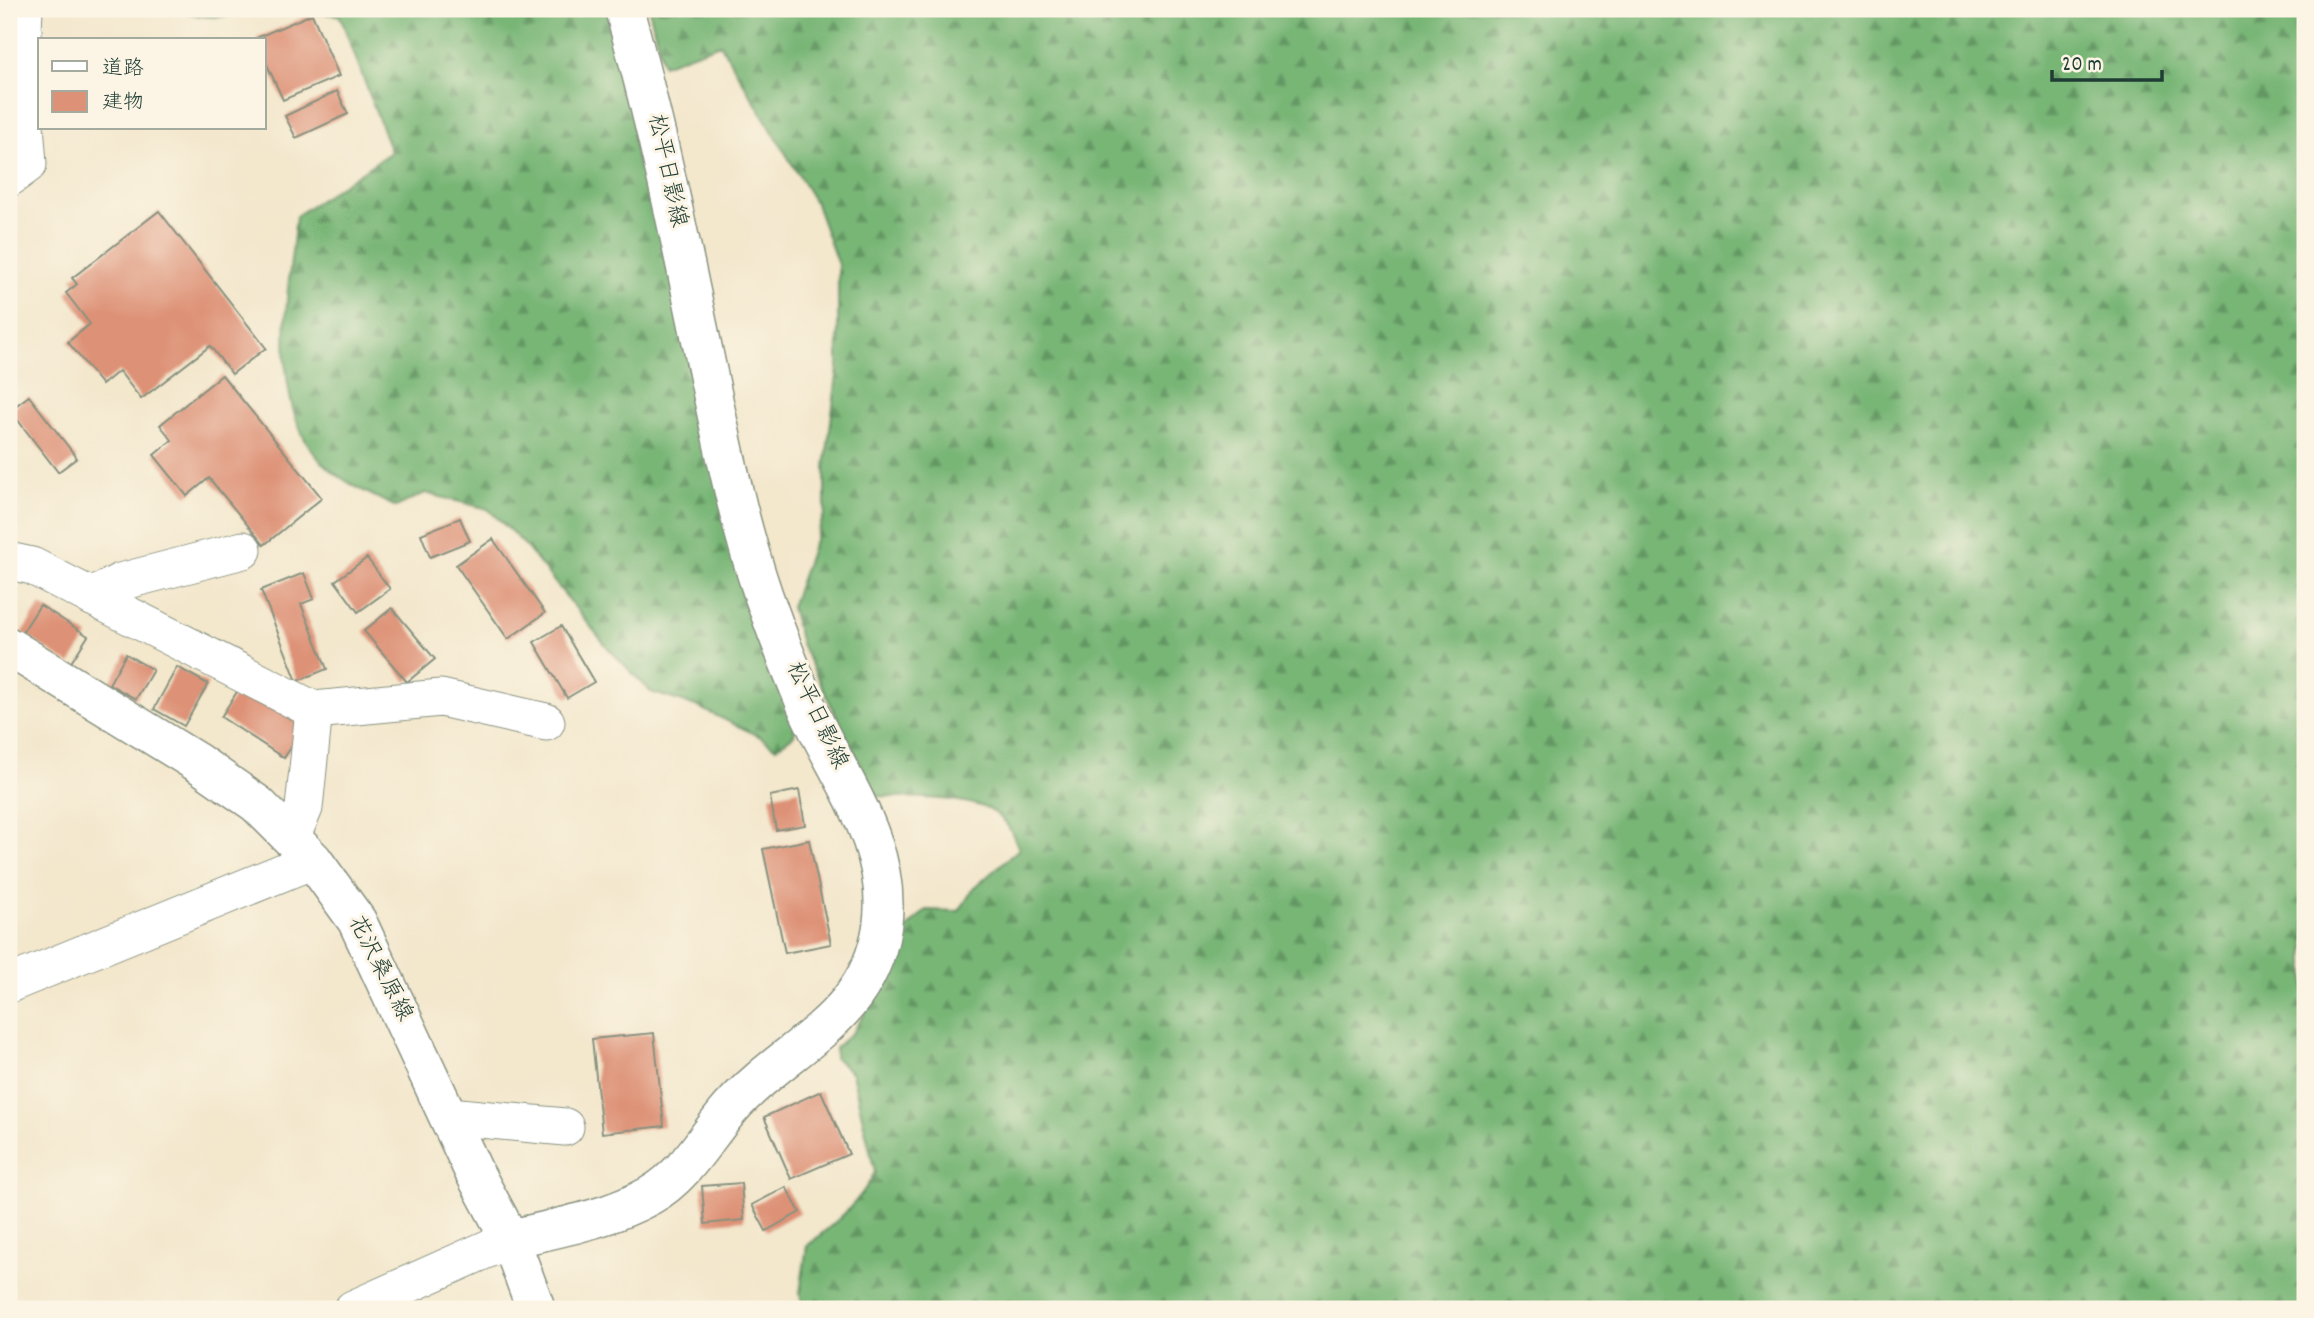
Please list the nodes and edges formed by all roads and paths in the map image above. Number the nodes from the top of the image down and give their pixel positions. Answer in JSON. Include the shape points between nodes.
{"nodes":[{"id":1,"x":24,"y":9,"type":"edge"},
{"id":2,"x":624,"y":9,"type":"edge"},
{"id":3,"x":9,"y":178,"type":"edge"},
{"id":4,"x":243,"y":550,"type":"dead end"},
{"id":5,"x":9,"y":561,"type":"edge"},
{"id":6,"x":92,"y":597,"type":"junction"},
{"id":7,"x":9,"y":647,"type":"edge"},
{"id":8,"x":314,"y":710,"type":"junction"},
{"id":9,"x":546,"y":722,"type":"dead end"},
{"id":10,"x":302,"y":849,"type":"junction"},
{"id":11,"x":9,"y":984,"type":"edge"},
{"id":12,"x":449,"y":1116,"type":"junction"},
{"id":13,"x":565,"y":1127,"type":"dead end"},
{"id":14,"x":510,"y":1239,"type":"junction"},
{"id":15,"x":354,"y":1309,"type":"edge"},
{"id":16,"x":536,"y":1309,"type":"edge"}],
"edges":[{"from":1,"to":3,"type":"street","via":[[21,73],[28,164]]},
{"from":2,"to":14,"type":"street","name":"松平日影線","via":[[656,123],[726,459],[760,583],[808,710],[855,796],[881,870],[883,923],[876,954],[847,1007],[730,1109],[692,1161],[651,1195],[583,1222]]},
{"from":4,"to":6,"type":"street","via":[[120,582]]},
{"from":5,"to":6,"type":"street","via":[[32,566]]},
{"from":6,"to":8,"type":"street"},
{"from":7,"to":10,"type":"street","name":"花沢桑原線","via":[[198,763],[257,804]]},
{"from":8,"to":9,"type":"street","via":[[441,698]]},
{"from":8,"to":10,"type":"street"},
{"from":10,"to":11,"type":"street"},
{"from":10,"to":12,"type":"street","name":"花沢桑原線","via":[[357,921]]},
{"from":12,"to":13,"type":"street"},
{"from":12,"to":14,"type":"street","name":"花沢桑原線"},
{"from":14,"to":15,"type":"street"},
{"from":14,"to":16,"type":"street","name":"花沢桑原線"}]}
